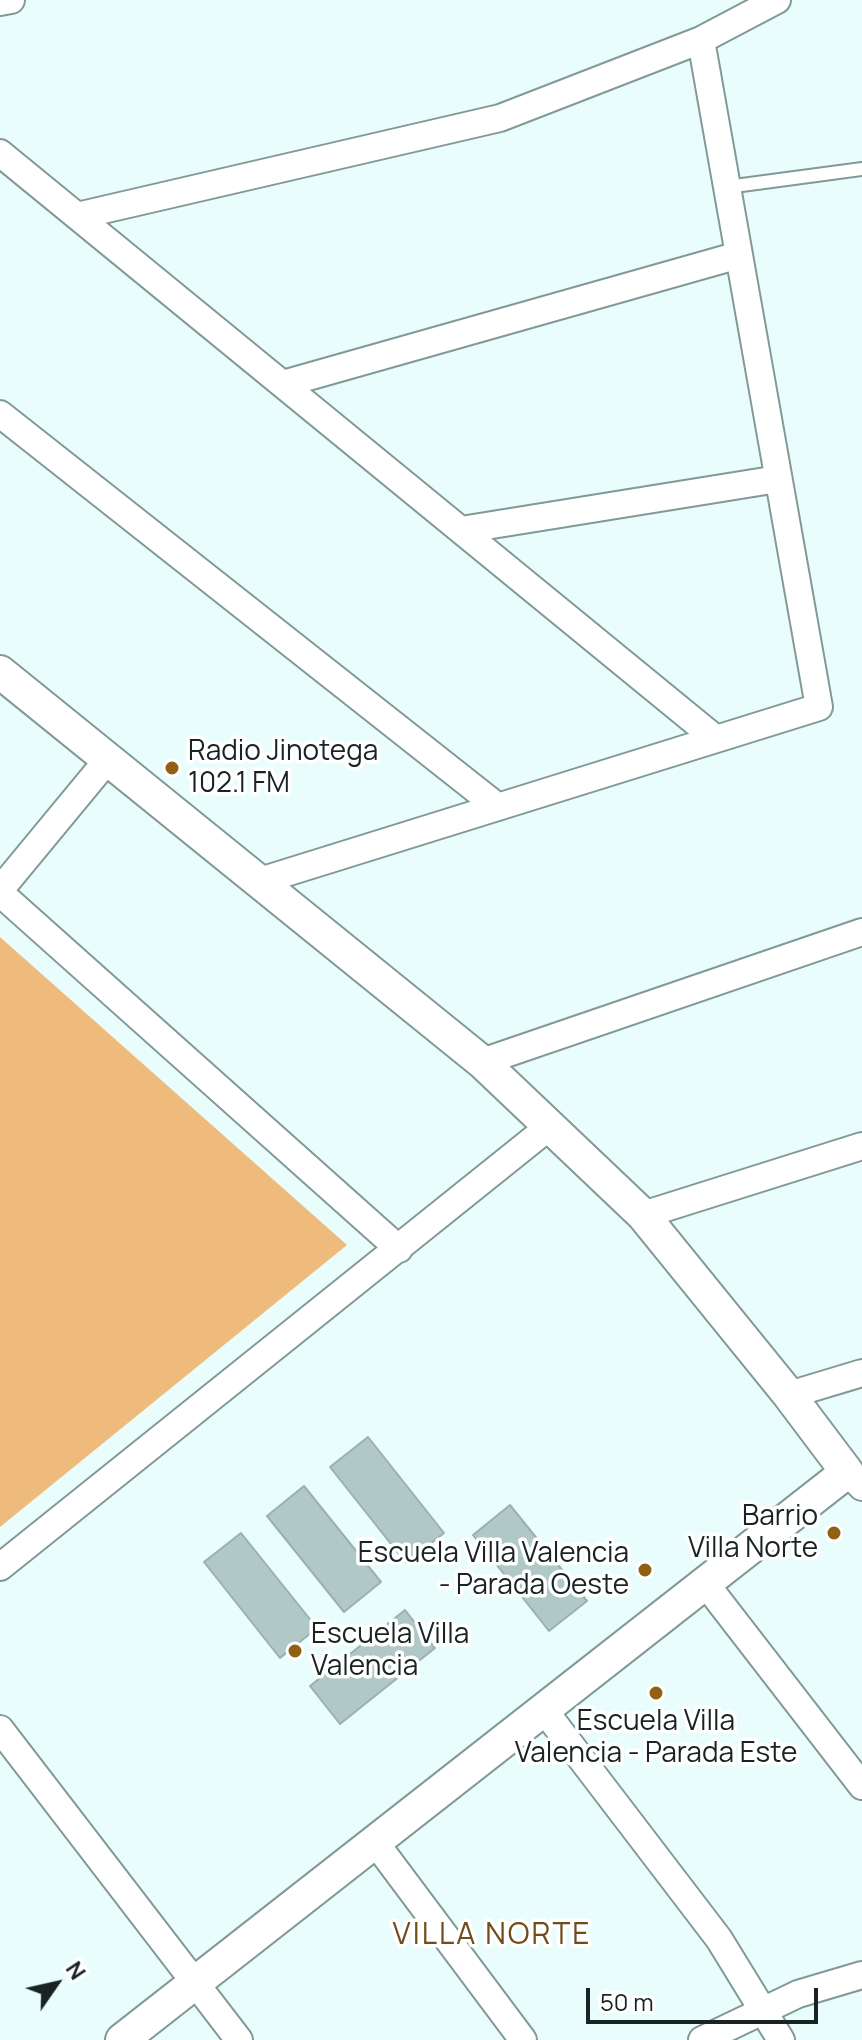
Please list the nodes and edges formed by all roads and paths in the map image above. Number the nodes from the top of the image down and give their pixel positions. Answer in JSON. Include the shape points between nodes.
{"nodes":[{"id":1,"x":11,"y":0,"type":"edge"},
{"id":2,"x":777,"y":0,"type":"edge"},
{"id":3,"x":0,"y":2,"type":"edge"},
{"id":4,"x":701,"y":40,"type":"junction"},
{"id":5,"x":0,"y":153,"type":"edge"},
{"id":6,"x":862,"y":169,"type":"edge"},
{"id":7,"x":727,"y":187,"type":"junction"},
{"id":8,"x":77,"y":216,"type":"junction"},
{"id":9,"x":739,"y":255,"type":"junction"},
{"id":10,"x":283,"y":384,"type":"junction"},
{"id":11,"x":0,"y":414,"type":"edge"},
{"id":12,"x":778,"y":479,"type":"junction"},
{"id":13,"x":461,"y":530,"type":"junction"},
{"id":14,"x":0,"y":672,"type":"edge"},
{"id":15,"x":716,"y":739,"type":"junction"},
{"id":16,"x":109,"y":758,"type":"junction"},
{"id":17,"x":498,"y":807,"type":"junction"},
{"id":18,"x":260,"y":881,"type":"junction"},
{"id":19,"x":0,"y":892,"type":"edge"},
{"id":20,"x":862,"y":932,"type":"edge"},
{"id":21,"x":482,"y":1062,"type":"junction"},
{"id":22,"x":550,"y":1126,"type":"junction"},
{"id":23,"x":862,"y":1146,"type":"edge"},
{"id":24,"x":643,"y":1215,"type":"junction"},
{"id":25,"x":399,"y":1249,"type":"junction"},
{"id":26,"x":862,"y":1373,"type":"edge"},
{"id":27,"x":789,"y":1395,"type":"junction"},
{"id":28,"x":854,"y":1479,"type":"edge"},
{"id":29,"x":0,"y":1567,"type":"edge"},
{"id":30,"x":705,"y":1583,"type":"junction"},
{"id":31,"x":544,"y":1710,"type":"junction"},
{"id":32,"x":0,"y":1729,"type":"edge"},
{"id":33,"x":862,"y":1786,"type":"edge"},
{"id":34,"x":375,"y":1842,"type":"junction"},
{"id":35,"x":862,"y":1975,"type":"edge"},
{"id":36,"x":195,"y":1983,"type":"junction"},
{"id":37,"x":763,"y":2011,"type":"junction"},
{"id":38,"x":122,"y":2040,"type":"edge"},
{"id":39,"x":239,"y":2040,"type":"edge"},
{"id":40,"x":523,"y":2040,"type":"edge"},
{"id":41,"x":702,"y":2040,"type":"edge"},
{"id":42,"x":781,"y":2040,"type":"edge"}],
"edges":[{"from":1,"to":3,"type":"street"},
{"from":2,"to":4,"type":"street"},
{"from":4,"to":7,"type":"street"},
{"from":4,"to":8,"type":"street","via":[[500,118]]},
{"from":5,"to":8,"type":"street"},
{"from":6,"to":7,"type":"lane"},
{"from":7,"to":9,"type":"street"},
{"from":8,"to":10,"type":"street"},
{"from":9,"to":10,"type":"street"},
{"from":9,"to":12,"type":"street"},
{"from":10,"to":13,"type":"street"},
{"from":11,"to":17,"type":"street"},
{"from":12,"to":13,"type":"street"},
{"from":12,"to":15,"type":"street","via":[[819,707]]},
{"from":13,"to":15,"type":"street"},
{"from":14,"to":16,"type":"street"},
{"from":15,"to":17,"type":"street"},
{"from":16,"to":18,"type":"street"},
{"from":16,"to":19,"type":"street"},
{"from":17,"to":18,"type":"street"},
{"from":18,"to":21,"type":"street"},
{"from":19,"to":25,"type":"street"},
{"from":20,"to":21,"type":"street"},
{"from":21,"to":22,"type":"street"},
{"from":22,"to":24,"type":"street"},
{"from":22,"to":25,"type":"street"},
{"from":23,"to":24,"type":"street"},
{"from":24,"to":27,"type":"street"},
{"from":25,"to":29,"type":"street"},
{"from":26,"to":27,"type":"street"},
{"from":27,"to":28,"type":"street"},
{"from":28,"to":30,"type":"street"},
{"from":30,"to":31,"type":"street"},
{"from":30,"to":33,"type":"street"},
{"from":31,"to":34,"type":"street"},
{"from":31,"to":37,"type":"street","via":[[719,1939]]},
{"from":32,"to":36,"type":"street"},
{"from":34,"to":36,"type":"street"},
{"from":34,"to":40,"type":"street"},
{"from":35,"to":37,"type":"street","via":[[798,1994]]},
{"from":36,"to":38,"type":"street"},
{"from":36,"to":39,"type":"street"},
{"from":37,"to":41,"type":"street"},
{"from":37,"to":42,"type":"street"}]}
